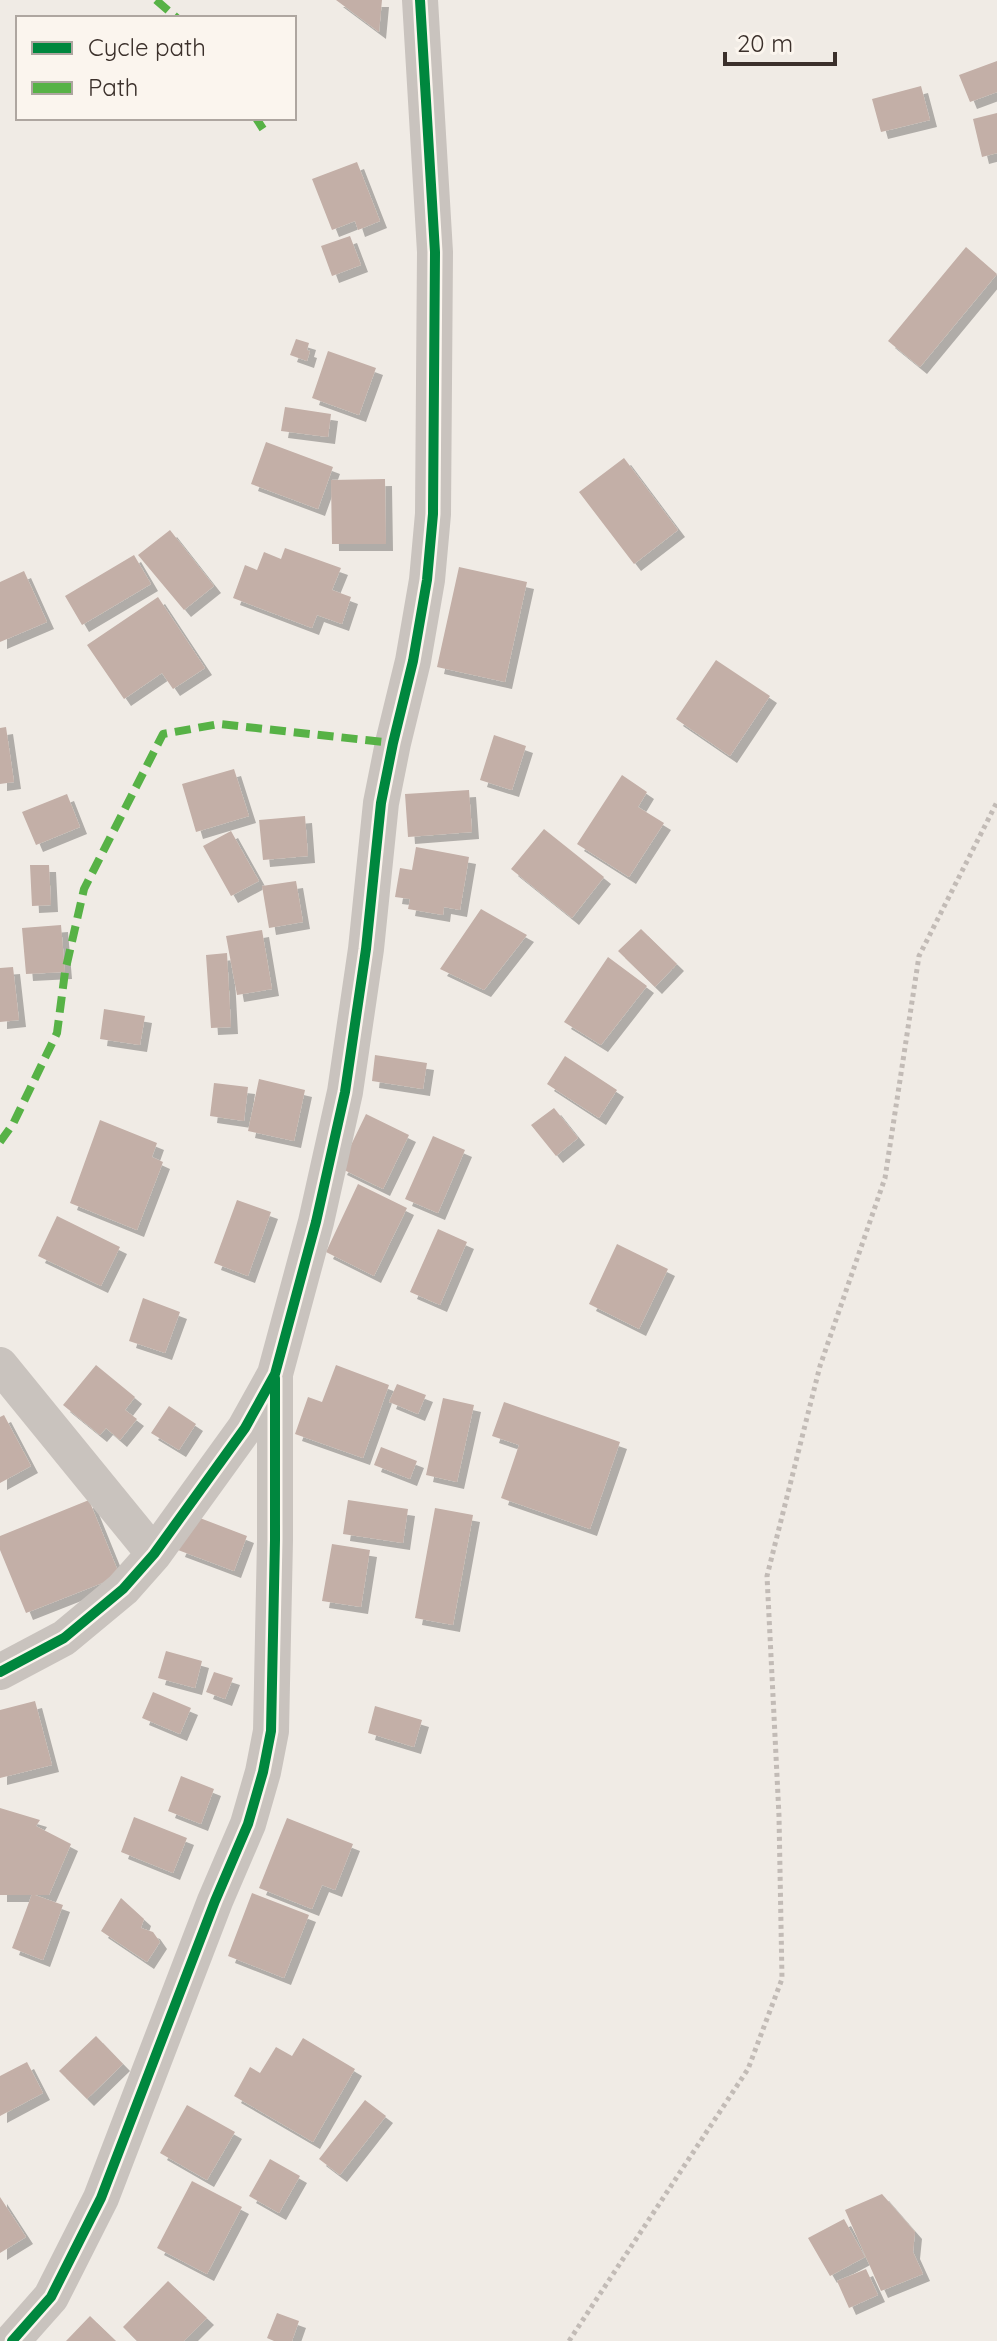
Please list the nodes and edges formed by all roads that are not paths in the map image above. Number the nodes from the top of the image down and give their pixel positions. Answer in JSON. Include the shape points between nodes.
{"nodes":[{"id":1,"x":420,"y":0,"type":"edge"},
{"id":2,"x":0,"y":1365,"type":"edge"},
{"id":3,"x":275,"y":1374,"type":"junction"},
{"id":4,"x":154,"y":1554,"type":"junction"},
{"id":5,"x":0,"y":1672,"type":"edge"},
{"id":6,"x":12,"y":2341,"type":"edge"}],
"edges":[{"from":1,"to":3,"type":"street","via":[[435,252],[433,514],[427,580],[381,803],[345,1092]]},
{"from":2,"to":4,"type":"street"},
{"from":3,"to":4,"type":"street","via":[[245,1428]]},
{"from":3,"to":6,"type":"street","via":[[271,1731],[263,1772],[248,1824],[101,2198],[51,2297]]},
{"from":4,"to":5,"type":"street","via":[[123,1589],[64,1638]]}]}
